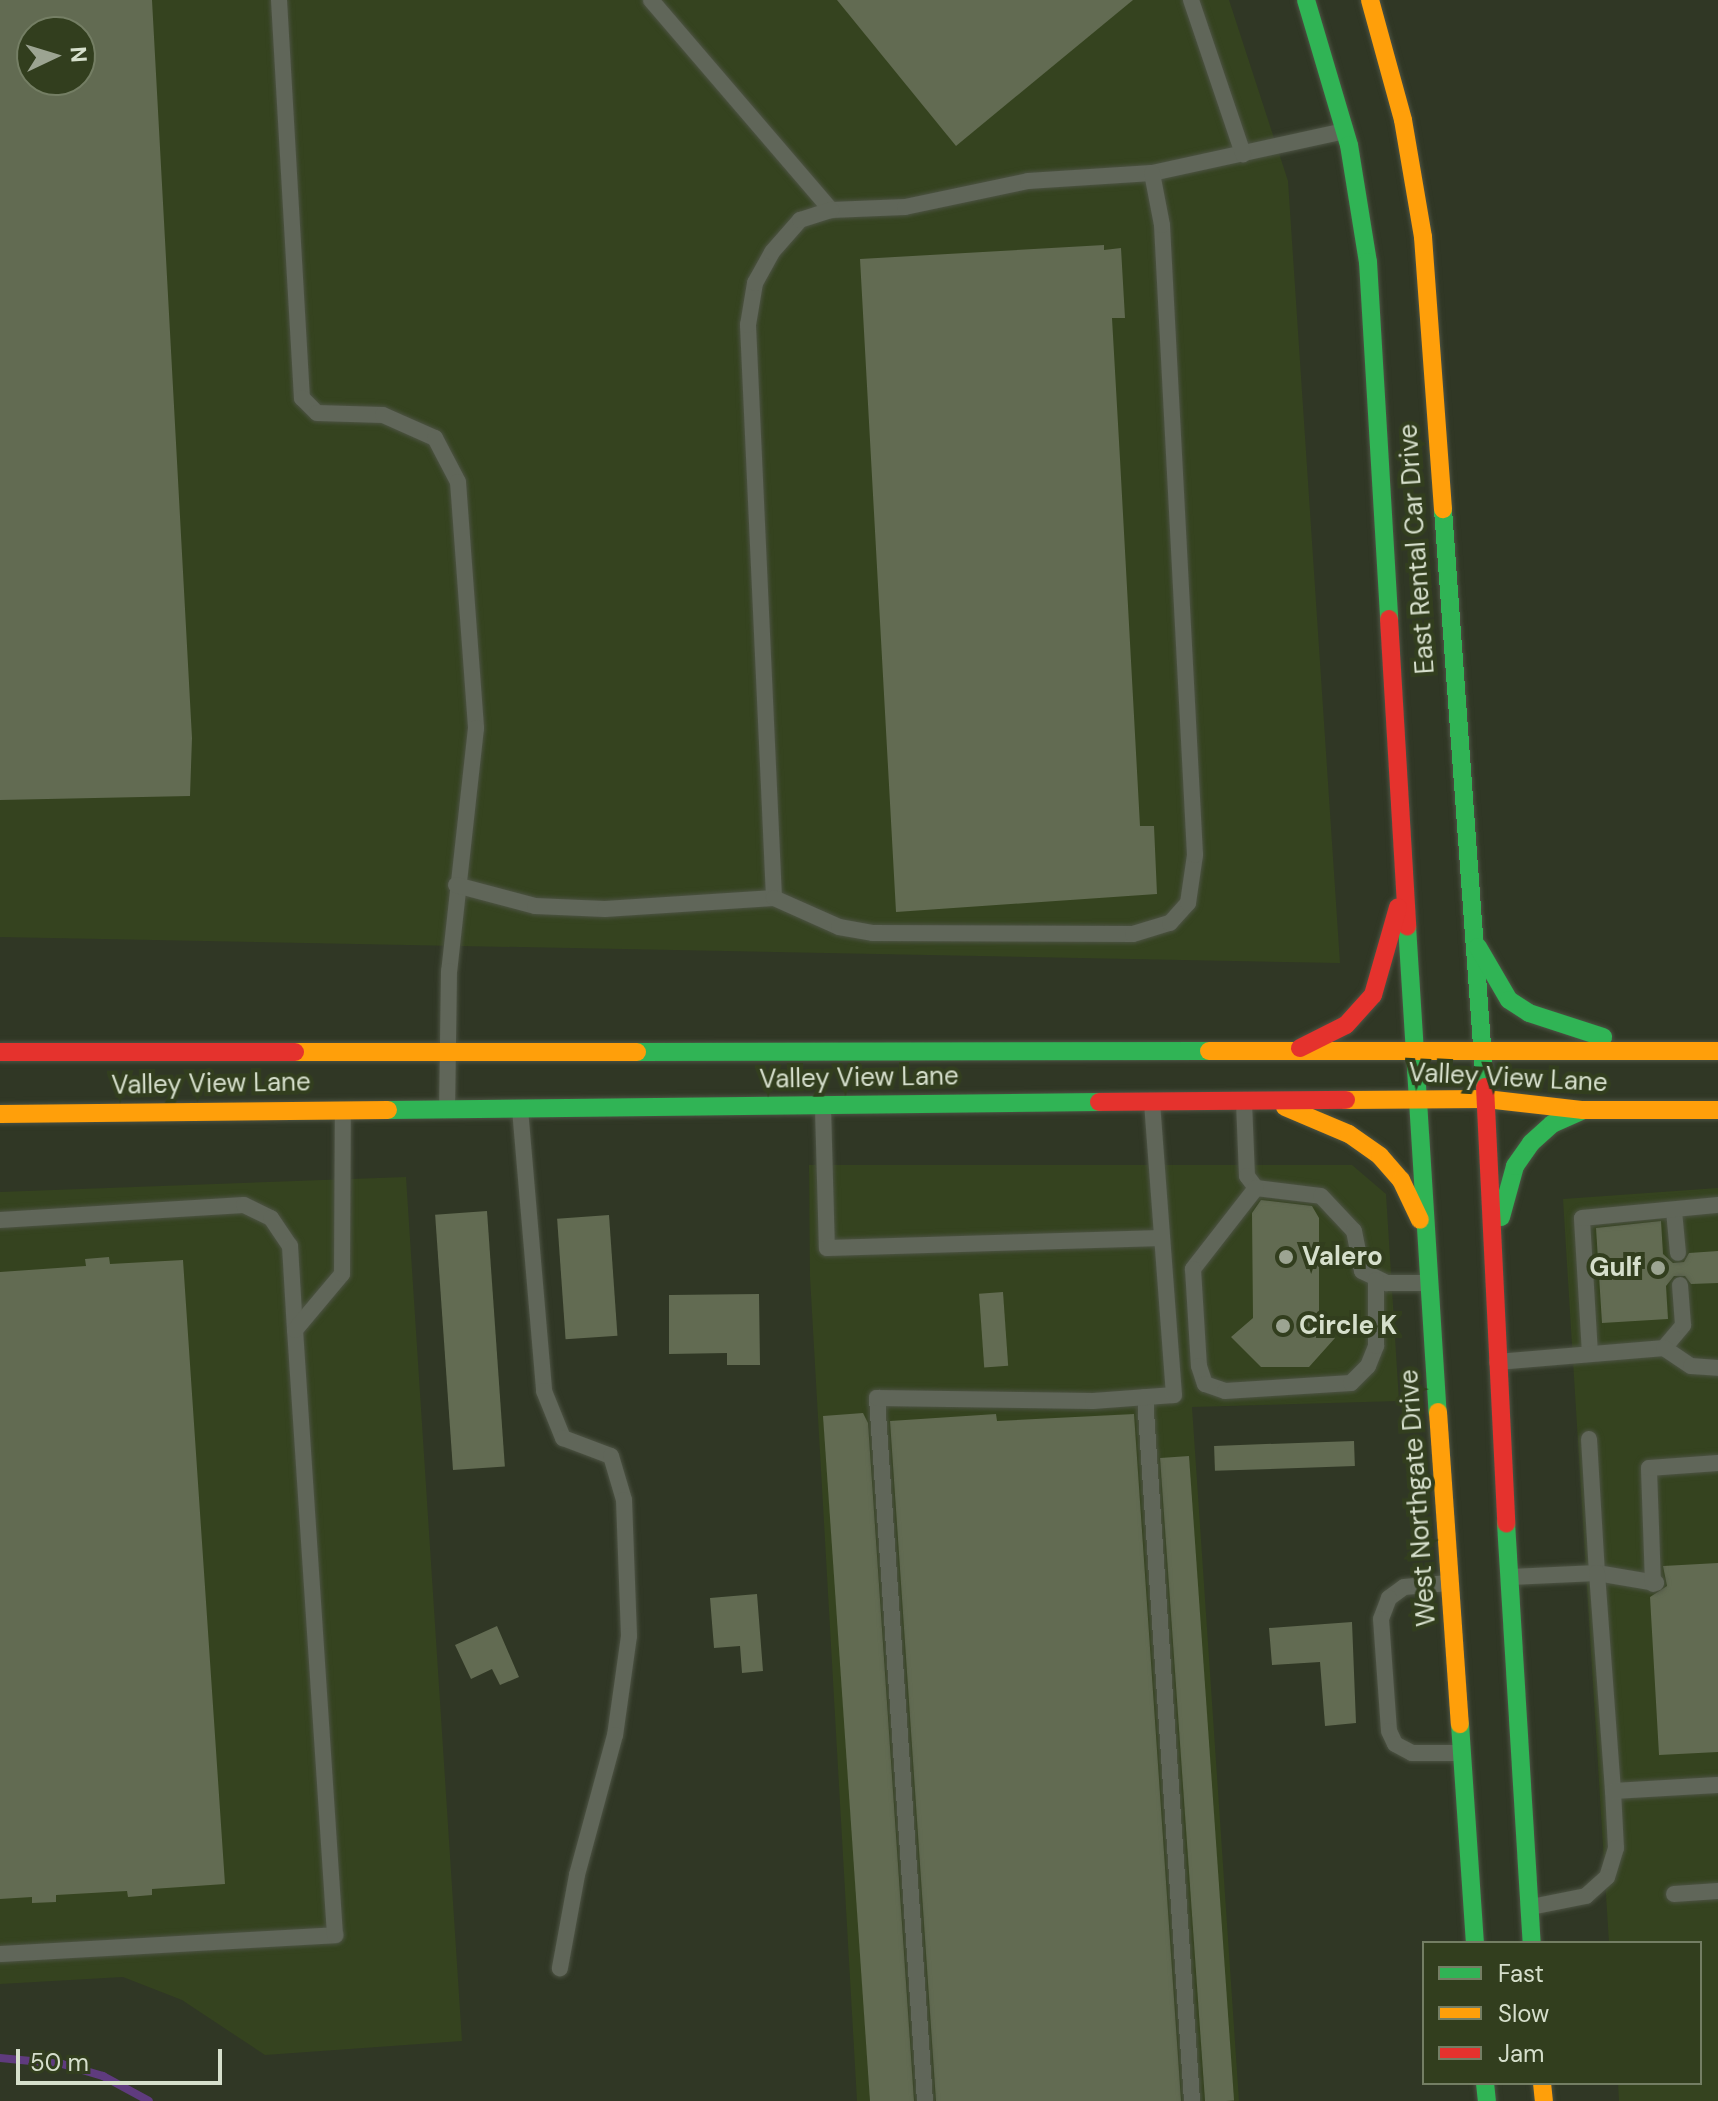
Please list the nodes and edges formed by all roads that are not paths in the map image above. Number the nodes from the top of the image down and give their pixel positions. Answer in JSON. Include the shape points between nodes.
{"nodes":[{"id":1,"x":279,"y":0,"type":"edge"},
{"id":2,"x":651,"y":0,"type":"edge"},
{"id":3,"x":1191,"y":0,"type":"edge"},
{"id":4,"x":1306,"y":0,"type":"edge"},
{"id":5,"x":1370,"y":0,"type":"edge"},
{"id":6,"x":1352,"y":129,"type":"junction"},
{"id":7,"x":1243,"y":154,"type":"junction"},
{"id":8,"x":1152,"y":173,"type":"junction"},
{"id":9,"x":831,"y":210,"type":"junction"},
{"id":10,"x":1408,"y":874,"type":"junction"},
{"id":11,"x":456,"y":885,"type":"junction"},
{"id":12,"x":774,"y":898,"type":"junction"},
{"id":13,"x":1474,"y":938,"type":"junction"},
{"id":14,"x":446,"y":1050,"type":"junction"},
{"id":15,"x":1415,"y":1050,"type":"junction"},
{"id":16,"x":1294,"y":1051,"type":"junction"},
{"id":17,"x":1482,"y":1051,"type":"junction"},
{"id":18,"x":1660,"y":1051,"type":"junction"},
{"id":19,"x":1718,"y":1051,"type":"edge"},
{"id":20,"x":0,"y":1052,"type":"edge"},
{"id":21,"x":1419,"y":1099,"type":"junction"},
{"id":22,"x":1486,"y":1099,"type":"junction"},
{"id":23,"x":1273,"y":1100,"type":"junction"},
{"id":24,"x":1151,"y":1101,"type":"junction"},
{"id":25,"x":1244,"y":1101,"type":"junction"},
{"id":26,"x":823,"y":1105,"type":"junction"},
{"id":27,"x":343,"y":1108,"type":"junction"},
{"id":28,"x":520,"y":1108,"type":"junction"},
{"id":29,"x":447,"y":1109,"type":"junction"},
{"id":30,"x":1583,"y":1110,"type":"junction"},
{"id":31,"x":1718,"y":1110,"type":"edge"},
{"id":32,"x":0,"y":1114,"type":"edge"},
{"id":33,"x":1256,"y":1188,"type":"junction"},
{"id":34,"x":1718,"y":1205,"type":"edge"},
{"id":35,"x":1674,"y":1211,"type":"junction"},
{"id":36,"x":0,"y":1220,"type":"edge"},
{"id":37,"x":1425,"y":1229,"type":"junction"},
{"id":38,"x":1162,"y":1238,"type":"junction"},
{"id":39,"x":1673,"y":1246,"type":"dead end"},
{"id":40,"x":1376,"y":1280,"type":"junction"},
{"id":41,"x":1428,"y":1283,"type":"junction"},
{"id":42,"x":1676,"y":1293,"type":"dead end"},
{"id":43,"x":1493,"y":1319,"type":"junction"},
{"id":44,"x":295,"y":1330,"type":"junction"},
{"id":45,"x":1664,"y":1348,"type":"junction"},
{"id":46,"x":1590,"y":1354,"type":"junction"},
{"id":47,"x":1496,"y":1362,"type":"junction"},
{"id":48,"x":1718,"y":1368,"type":"edge"},
{"id":49,"x":1145,"y":1397,"type":"junction"},
{"id":50,"x":1589,"y":1439,"type":"dead end"},
{"id":51,"x":1718,"y":1463,"type":"edge"},
{"id":52,"x":1597,"y":1573,"type":"junction"},
{"id":53,"x":1509,"y":1577,"type":"junction"},
{"id":54,"x":1450,"y":1582,"type":"junction"},
{"id":55,"x":1462,"y":1753,"type":"junction"},
{"id":56,"x":1718,"y":1785,"type":"edge"},
{"id":57,"x":1613,"y":1791,"type":"junction"},
{"id":58,"x":1718,"y":1891,"type":"edge"},
{"id":59,"x":1674,"y":1894,"type":"dead end"},
{"id":60,"x":1523,"y":1907,"type":"junction"},
{"id":61,"x":1475,"y":1941,"type":"edge"},
{"id":62,"x":1532,"y":1941,"type":"edge"},
{"id":63,"x":0,"y":1954,"type":"edge"},
{"id":64,"x":560,"y":1968,"type":"dead end"},
{"id":65,"x":925,"y":2101,"type":"edge"},
{"id":66,"x":1192,"y":2101,"type":"edge"}],
"edges":[{"from":1,"to":11,"type":"lane","via":[[302,398],[317,413],[383,415],[435,438],[458,482],[476,728]]},
{"from":2,"to":9,"type":"lane"},
{"from":3,"to":7,"type":"lane"},
{"from":4,"to":6,"type":"main road","name":"East Rental Car Drive"},
{"from":5,"to":13,"type":"main road","name":"East Rental Car Drive","via":[[1423,237]]},
{"from":6,"to":7,"type":"lane"},
{"from":6,"to":10,"type":"main road","name":"East Rental Car Drive","via":[[1368,262]]},
{"from":7,"to":8,"type":"lane"},
{"from":8,"to":9,"type":"lane","via":[[1028,181],[905,207]]},
{"from":8,"to":12,"type":"lane","via":[[1162,225],[1195,855],[1188,903],[1170,923],[1133,934],[873,933],[839,927]]},
{"from":9,"to":12,"type":"lane","via":[[800,220],[772,252],[755,283],[748,325]]},
{"from":10,"to":15,"type":"main road","name":"East Rental Car Drive"},
{"from":10,"to":16,"type":"main road","via":[[1373,995],[1346,1025]]},
{"from":11,"to":12,"type":"lane","via":[[535,906],[605,909]]},
{"from":11,"to":14,"type":"lane"},
{"from":13,"to":17,"type":"main road","name":"East Rental Car Drive"},
{"from":13,"to":18,"type":"main road","via":[[1509,1000],[1529,1013]]},
{"from":14,"to":16,"type":"main road","name":"Valley View Lane"},
{"from":14,"to":20,"type":"main road","name":"Valley View Lane"},
{"from":14,"to":29,"type":"lane"},
{"from":15,"to":16,"type":"main road","name":"Valley View Lane"},
{"from":15,"to":17,"type":"main road","name":"Valley View Lane"},
{"from":15,"to":21,"type":"main road","name":"West Northgate Drive"},
{"from":17,"to":18,"type":"main road","name":"Valley View Lane"},
{"from":17,"to":22,"type":"main road","name":"East Rental Car Drive"},
{"from":18,"to":19,"type":"main road","name":"Valley View Lane"},
{"from":21,"to":22,"type":"main road","name":"Valley View Lane"},
{"from":21,"to":23,"type":"main road","name":"Valley View Lane"},
{"from":21,"to":37,"type":"main road","name":"West Northgate Drive"},
{"from":22,"to":30,"type":"main road","name":"Valley View Lane"},
{"from":22,"to":43,"type":"main road"},
{"from":23,"to":25,"type":"main road","name":"Valley View Lane"},
{"from":23,"to":37,"type":"main road","via":[[1349,1134],[1380,1156],[1401,1180]]},
{"from":24,"to":25,"type":"main road","name":"Valley View Lane"},
{"from":24,"to":26,"type":"main road","name":"Valley View Lane"},
{"from":24,"to":38,"type":"lane"},
{"from":25,"to":33,"type":"lane","via":[[1247,1176]]},
{"from":26,"to":28,"type":"main road","name":"Valley View Lane"},
{"from":26,"to":38,"type":"lane","via":[[827,1248]]},
{"from":27,"to":29,"type":"main road","name":"Valley View Lane"},
{"from":27,"to":32,"type":"main road","name":"Valley View Lane"},
{"from":27,"to":44,"type":"lane","via":[[342,1274]]},
{"from":28,"to":29,"type":"main road","name":"Valley View Lane"},
{"from":28,"to":64,"type":"lane","via":[[544,1391],[563,1438],[611,1456],[624,1500],[629,1636],[615,1735],[577,1875]]},
{"from":30,"to":31,"type":"main road","name":"Valley View Lane"},
{"from":30,"to":43,"type":"main road","via":[[1552,1124],[1515,1166],[1502,1199]]},
{"from":33,"to":40,"type":"lane","via":[[1321,1196],[1349,1222],[1358,1263]]},
{"from":33,"to":40,"type":"lane","via":[[1193,1269],[1199,1366],[1205,1384],[1225,1391],[1351,1383],[1368,1366],[1376,1346]]},
{"from":34,"to":35,"type":"lane"},
{"from":35,"to":39,"type":"lane"},
{"from":35,"to":46,"type":"lane","via":[[1587,1215],[1581,1224],[1593,1301]]},
{"from":36,"to":44,"type":"lane","via":[[244,1205],[271,1218],[290,1246]]},
{"from":37,"to":41,"type":"main road","name":"West Northgate Drive"},
{"from":38,"to":49,"type":"lane","via":[[1174,1395]]},
{"from":40,"to":41,"type":"lane"},
{"from":41,"to":54,"type":"main road","name":"West Northgate Drive"},
{"from":42,"to":45,"type":"lane","via":[[1683,1325]]},
{"from":43,"to":47,"type":"main road"},
{"from":44,"to":63,"type":"lane","via":[[335,1935]]},
{"from":45,"to":46,"type":"lane"},
{"from":45,"to":48,"type":"lane","via":[[1691,1366]]},
{"from":46,"to":47,"type":"lane"},
{"from":47,"to":53,"type":"main road"},
{"from":49,"to":65,"type":"lane","via":[[877,1398]]},
{"from":49,"to":66,"type":"lane"},
{"from":50,"to":52,"type":"lane"},
{"from":51,"to":52,"type":"lane","via":[[1649,1468],[1654,1584]]},
{"from":52,"to":53,"type":"lane"},
{"from":52,"to":57,"type":"lane"},
{"from":53,"to":60,"type":"main road"},
{"from":54,"to":55,"type":"main road","name":"West Northgate Drive"},
{"from":54,"to":55,"type":"lane","via":[[1404,1587],[1389,1598],[1381,1619],[1389,1731],[1395,1744],[1412,1753]]},
{"from":55,"to":61,"type":"main road","name":"West Northgate Drive","via":[[1480,1910]]},
{"from":56,"to":57,"type":"lane"},
{"from":57,"to":60,"type":"lane","via":[[1616,1848],[1607,1877],[1586,1896]]},
{"from":58,"to":59,"type":"lane"},
{"from":60,"to":62,"type":"main road"}]}
